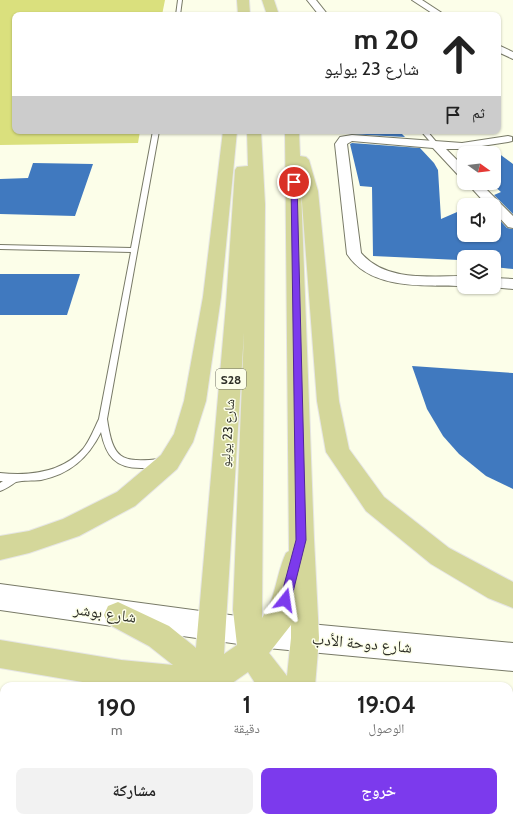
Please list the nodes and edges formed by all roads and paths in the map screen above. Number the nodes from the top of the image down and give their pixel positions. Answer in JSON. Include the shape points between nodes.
{"nodes":[{"id":1,"x":180,"y":0,"type":"edge"},
{"id":2,"x":243,"y":0,"type":"edge"},
{"id":3,"x":268,"y":0,"type":"edge"},
{"id":4,"x":311,"y":0,"type":"edge"},
{"id":5,"x":416,"y":0,"type":"edge"},
{"id":6,"x":178,"y":12,"type":"edge"},
{"id":7,"x":244,"y":12,"type":"edge"},
{"id":8,"x":272,"y":12,"type":"edge"},
{"id":9,"x":321,"y":12,"type":"edge"},
{"id":10,"x":436,"y":12,"type":"edge"},
{"id":11,"x":501,"y":49,"type":"edge"},
{"id":12,"x":513,"y":49,"type":"edge"},
{"id":13,"x":501,"y":50,"type":"edge"},
{"id":14,"x":513,"y":56,"type":"edge"},
{"id":15,"x":155,"y":134,"type":"edge"},
{"id":16,"x":230,"y":134,"type":"edge"},
{"id":17,"x":244,"y":134,"type":"edge"},
{"id":18,"x":254,"y":134,"type":"edge"},
{"id":19,"x":292,"y":134,"type":"edge"},
{"id":20,"x":292,"y":134,"type":"edge"},
{"id":21,"x":427,"y":134,"type":"edge"},
{"id":22,"x":501,"y":134,"type":"edge"},
{"id":23,"x":511,"y":140,"type":"edge"},
{"id":24,"x":436,"y":145,"type":"junction"},
{"id":25,"x":457,"y":167,"type":"edge"},
{"id":26,"x":480,"y":190,"type":"edge"},
{"id":27,"x":513,"y":224,"type":"edge"},
{"id":28,"x":0,"y":247,"type":"edge"},
{"id":29,"x":134,"y":250,"type":"junction"},
{"id":30,"x":457,"y":281,"type":"edge"},
{"id":31,"x":501,"y":283,"type":"edge"},
{"id":32,"x":513,"y":284,"type":"edge"},
{"id":33,"x":103,"y":419,"type":"junction"},
{"id":34,"x":169,"y":462,"type":"junction"},
{"id":35,"x":0,"y":477,"type":"edge"},
{"id":36,"x":15,"y":479,"type":"junction"},
{"id":37,"x":0,"y":487,"type":"edge"},
{"id":38,"x":301,"y":540,"type":"junction"},
{"id":39,"x":0,"y":548,"type":"edge"},
{"id":40,"x":513,"y":595,"type":"edge"},
{"id":41,"x":0,"y":597,"type":"edge"},
{"id":42,"x":118,"y":615,"type":"junction"},
{"id":43,"x":211,"y":627,"type":"junction"},
{"id":44,"x":305,"y":638,"type":"junction"},
{"id":45,"x":256,"y":640,"type":"junction"},
{"id":46,"x":0,"y":654,"type":"edge"},
{"id":47,"x":513,"y":657,"type":"edge"},
{"id":48,"x":184,"y":682,"type":"edge"},
{"id":49,"x":205,"y":682,"type":"edge"},
{"id":50,"x":208,"y":682,"type":"edge"},
{"id":51,"x":211,"y":682,"type":"edge"},
{"id":52,"x":273,"y":682,"type":"edge"},
{"id":53,"x":300,"y":682,"type":"edge"}],
"edges":[{"from":1,"to":6,"type":"lane"},
{"from":2,"to":7,"type":"main road"},
{"from":3,"to":8,"type":"main road"},
{"from":4,"to":9,"type":"street"},
{"from":5,"to":10,"type":"street"},
{"from":11,"to":12,"type":"street"},
{"from":13,"to":14,"type":"street"},
{"from":15,"to":29,"type":"lane"},
{"from":16,"to":34,"type":"main road","via":[[212,297],[195,401],[185,436]]},
{"from":17,"to":43,"type":"main road","name":"شارع 23 يوليو","number":"S28","via":[[236,312]]},
{"from":18,"to":45,"type":"main road","via":[[257,204],[247,610]]},
{"from":19,"to":38,"type":"main road"},
{"from":20,"to":40,"type":"main road","via":[[310,191],[328,401],[338,452],[375,504],[440,556],[497,589]]},
{"from":21,"to":24,"type":"lane"},
{"from":22,"to":23,"type":"street"},
{"from":23,"to":24,"type":"street","via":[[462,146]]},
{"from":24,"to":25,"type":"street"},
{"from":24,"to":30,"type":"street","via":[[344,139],[341,144],[354,254],[366,267],[382,274],[409,279]]},
{"from":26,"to":27,"type":"street"},
{"from":28,"to":29,"type":"lane"},
{"from":29,"to":33,"type":"lane"},
{"from":31,"to":32,"type":"street"},
{"from":33,"to":34,"type":"lane","via":[[106,442],[111,453],[121,461],[135,465]]},
{"from":33,"to":36,"type":"lane","via":[[83,453],[65,467],[42,477]]},
{"from":34,"to":39,"type":"main road","via":[[126,499],[70,528],[29,542]]},
{"from":35,"to":36,"type":"lane"},
{"from":36,"to":37,"type":"lane"},
{"from":38,"to":44,"type":"main road"},
{"from":38,"to":45,"type":"main road","via":[[281,615]]},
{"from":41,"to":42,"type":"main road","name":"شارع بوشر"},
{"from":42,"to":43,"type":"main road","name":"شارع بوشر"},
{"from":42,"to":49,"type":"main road","via":[[159,636],[182,654]]},
{"from":43,"to":45,"type":"main road","name":"شارع دوحة الأدب"},
{"from":43,"to":50,"type":"main road","name":"شارع 23 يوليو","number":"S28"},
{"from":44,"to":45,"type":"main road","name":"شارع دوحة الأدب"},
{"from":44,"to":47,"type":"main road","name":"شارع دوحة الأدب"},
{"from":44,"to":53,"type":"main road"},
{"from":45,"to":51,"type":"main road"},
{"from":45,"to":52,"type":"main road","via":[[263,671]]},
{"from":46,"to":48,"type":"main road"}]}
